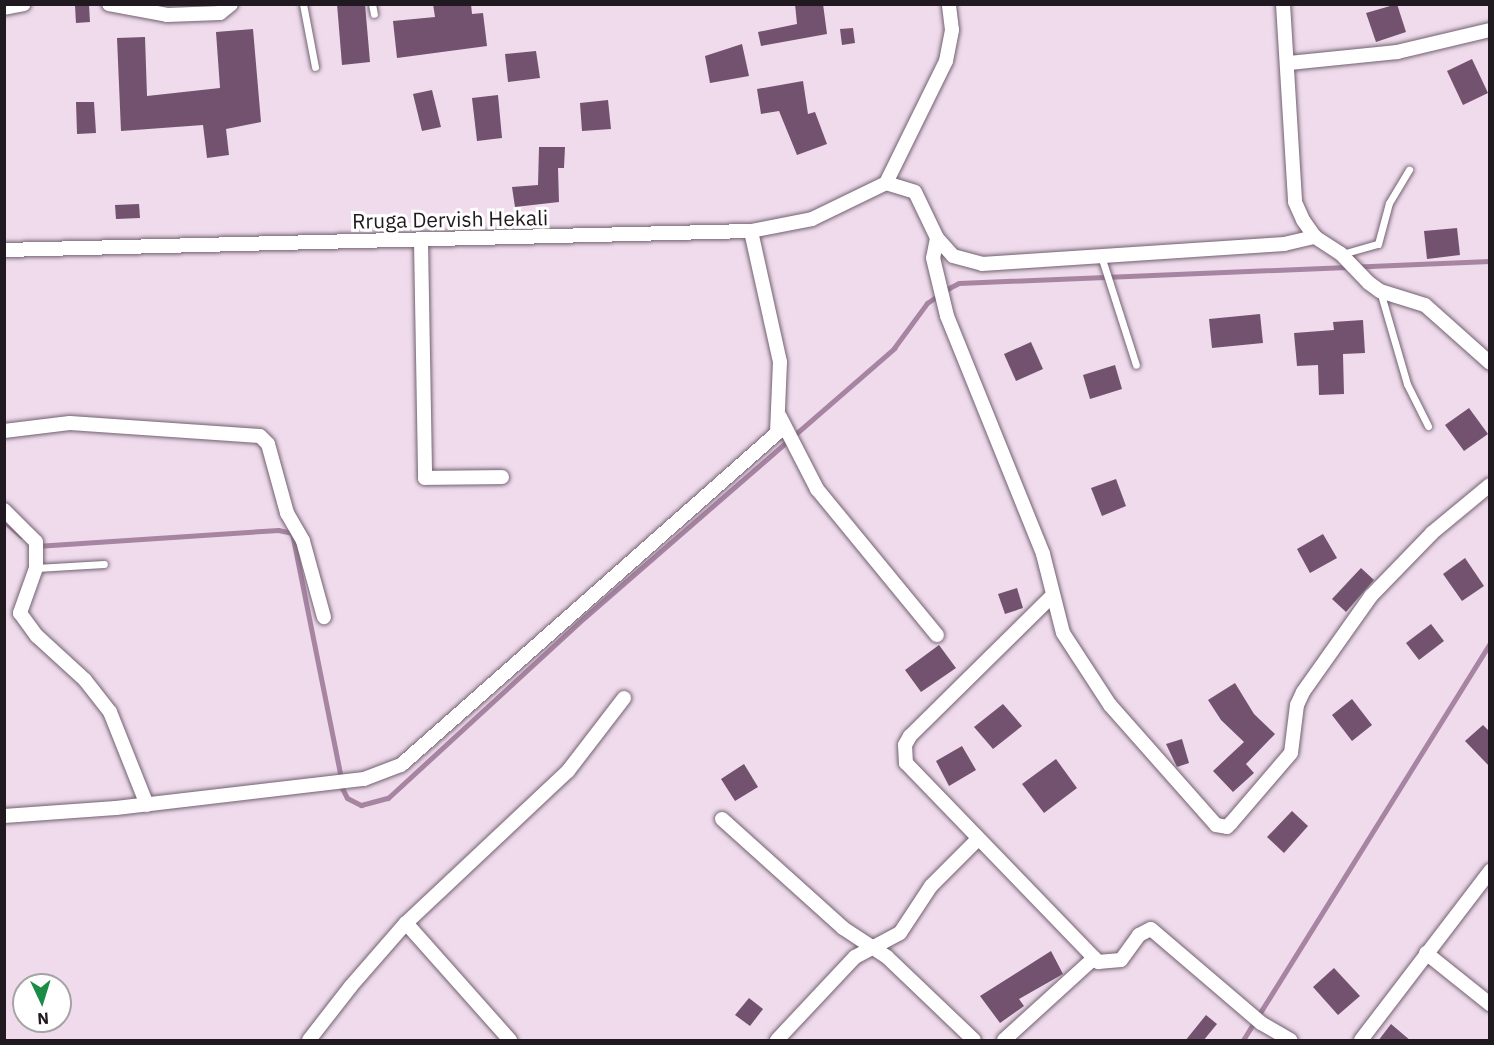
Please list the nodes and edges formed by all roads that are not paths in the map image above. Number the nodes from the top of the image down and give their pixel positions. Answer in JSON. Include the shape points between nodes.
{"nodes":[{"id":1,"x":24,"y":4,"type":"edge"},
{"id":2,"x":110,"y":4,"type":"edge"},
{"id":3,"x":231,"y":4,"type":"edge"},
{"id":4,"x":303,"y":4,"type":"edge"},
{"id":5,"x":372,"y":4,"type":"edge"},
{"id":6,"x":949,"y":4,"type":"edge"},
{"id":7,"x":1283,"y":4,"type":"edge"},
{"id":8,"x":4,"y":8,"type":"edge"},
{"id":9,"x":374,"y":14,"type":"dead end"},
{"id":10,"x":1490,"y":30,"type":"edge"},
{"id":11,"x":1289,"y":63,"type":"junction"},
{"id":12,"x":315,"y":66,"type":"dead end"},
{"id":13,"x":1409,"y":170,"type":"dead end"},
{"id":14,"x":886,"y":183,"type":"junction"},
{"id":15,"x":751,"y":231,"type":"junction"},
{"id":16,"x":1315,"y":237,"type":"junction"},
{"id":17,"x":937,"y":238,"type":"junction"},
{"id":18,"x":421,"y":241,"type":"junction"},
{"id":19,"x":4,"y":250,"type":"edge"},
{"id":20,"x":1345,"y":257,"type":"junction"},
{"id":21,"x":1102,"y":259,"type":"junction"},
{"id":22,"x":1375,"y":287,"type":"junction"},
{"id":23,"x":1490,"y":363,"type":"edge"},
{"id":24,"x":1136,"y":365,"type":"dead end"},
{"id":25,"x":780,"y":417,"type":"junction"},
{"id":26,"x":1428,"y":426,"type":"dead end"},
{"id":27,"x":4,"y":431,"type":"edge"},
{"id":28,"x":502,"y":477,"type":"dead end"},
{"id":29,"x":1490,"y":485,"type":"edge"},
{"id":30,"x":4,"y":510,"type":"edge"},
{"id":31,"x":104,"y":564,"type":"dead end"},
{"id":32,"x":36,"y":565,"type":"junction"},
{"id":33,"x":1053,"y":596,"type":"junction"},
{"id":34,"x":324,"y":617,"type":"dead end"},
{"id":35,"x":937,"y":635,"type":"dead end"},
{"id":36,"x":624,"y":698,"type":"dead end"},
{"id":37,"x":147,"y":805,"type":"junction"},
{"id":38,"x":4,"y":816,"type":"edge"},
{"id":39,"x":722,"y":819,"type":"dead end"},
{"id":40,"x":977,"y":840,"type":"junction"},
{"id":41,"x":1490,"y":872,"type":"edge"},
{"id":42,"x":406,"y":923,"type":"junction"},
{"id":43,"x":873,"y":947,"type":"junction"},
{"id":44,"x":1426,"y":953,"type":"junction"},
{"id":45,"x":1095,"y":958,"type":"junction"},
{"id":46,"x":1490,"y":1004,"type":"edge"},
{"id":47,"x":309,"y":1041,"type":"edge"},
{"id":48,"x":510,"y":1041,"type":"edge"},
{"id":49,"x":777,"y":1041,"type":"edge"},
{"id":50,"x":974,"y":1041,"type":"edge"},
{"id":51,"x":1004,"y":1041,"type":"edge"},
{"id":52,"x":1290,"y":1041,"type":"edge"},
{"id":53,"x":1361,"y":1041,"type":"edge"}],
"edges":[{"from":1,"to":8,"type":"street"},
{"from":2,"to":3,"type":"street","via":[[167,15],[220,13]]},
{"from":4,"to":12,"type":"lane"},
{"from":5,"to":9,"type":"lane"},
{"from":6,"to":14,"type":"street","via":[[952,30],[946,61]]},
{"from":7,"to":11,"type":"street"},
{"from":10,"to":11,"type":"street","via":[[1397,52]]},
{"from":11,"to":16,"type":"street","via":[[1295,202]]},
{"from":13,"to":20,"type":"lane","via":[[1389,203],[1378,244]]},
{"from":14,"to":15,"type":"street","name":"Rruga Dervish Hekali","via":[[812,219]]},
{"from":14,"to":17,"type":"street","via":[[903,185],[915,192]]},
{"from":15,"to":18,"type":"street","name":"Rruga Dervish Hekali"},
{"from":15,"to":25,"type":"street","via":[[780,362]]},
{"from":16,"to":20,"type":"street"},
{"from":16,"to":21,"type":"street","via":[[1284,244]]},
{"from":17,"to":21,"type":"street","via":[[953,256],[982,264]]},
{"from":17,"to":33,"type":"street","via":[[933,258],[947,316],[1043,554]]},
{"from":18,"to":19,"type":"street","name":"Rruga Dervish Hekali"},
{"from":18,"to":28,"type":"street","via":[[425,478]]},
{"from":20,"to":22,"type":"street"},
{"from":21,"to":24,"type":"lane"},
{"from":22,"to":23,"type":"street","via":[[1425,305]]},
{"from":22,"to":26,"type":"lane","via":[[1407,384]]},
{"from":25,"to":35,"type":"street","via":[[830,506]]},
{"from":25,"to":37,"type":"street","via":[[777,433],[770,442],[635,556],[401,765],[364,778]]},
{"from":27,"to":34,"type":"street","via":[[70,423],[260,436],[268,444],[287,513],[303,541]]},
{"from":29,"to":33,"type":"street","via":[[1432,533],[1371,596],[1303,692],[1297,705],[1291,753],[1227,827],[1216,825],[1174,782],[1110,705],[1063,633]]},
{"from":30,"to":32,"type":"street","via":[[36,542]]},
{"from":31,"to":32,"type":"lane"},
{"from":32,"to":37,"type":"street","via":[[20,613],[37,636],[85,680],[110,712]]},
{"from":33,"to":40,"type":"street","via":[[905,745],[909,769]]},
{"from":36,"to":42,"type":"street","via":[[568,771]]},
{"from":37,"to":38,"type":"street"},
{"from":39,"to":43,"type":"street","via":[[843,928]]},
{"from":40,"to":43,"type":"street","via":[[931,886],[900,933]]},
{"from":40,"to":45,"type":"street"},
{"from":41,"to":44,"type":"street"},
{"from":42,"to":47,"type":"street"},
{"from":42,"to":48,"type":"street"},
{"from":43,"to":49,"type":"street","via":[[855,957]]},
{"from":43,"to":50,"type":"street"},
{"from":44,"to":46,"type":"street"},
{"from":44,"to":53,"type":"street"},
{"from":45,"to":51,"type":"street"},
{"from":45,"to":52,"type":"street","via":[[1106,964],[1121,960],[1139,935],[1151,929],[1256,1019]]}]}
